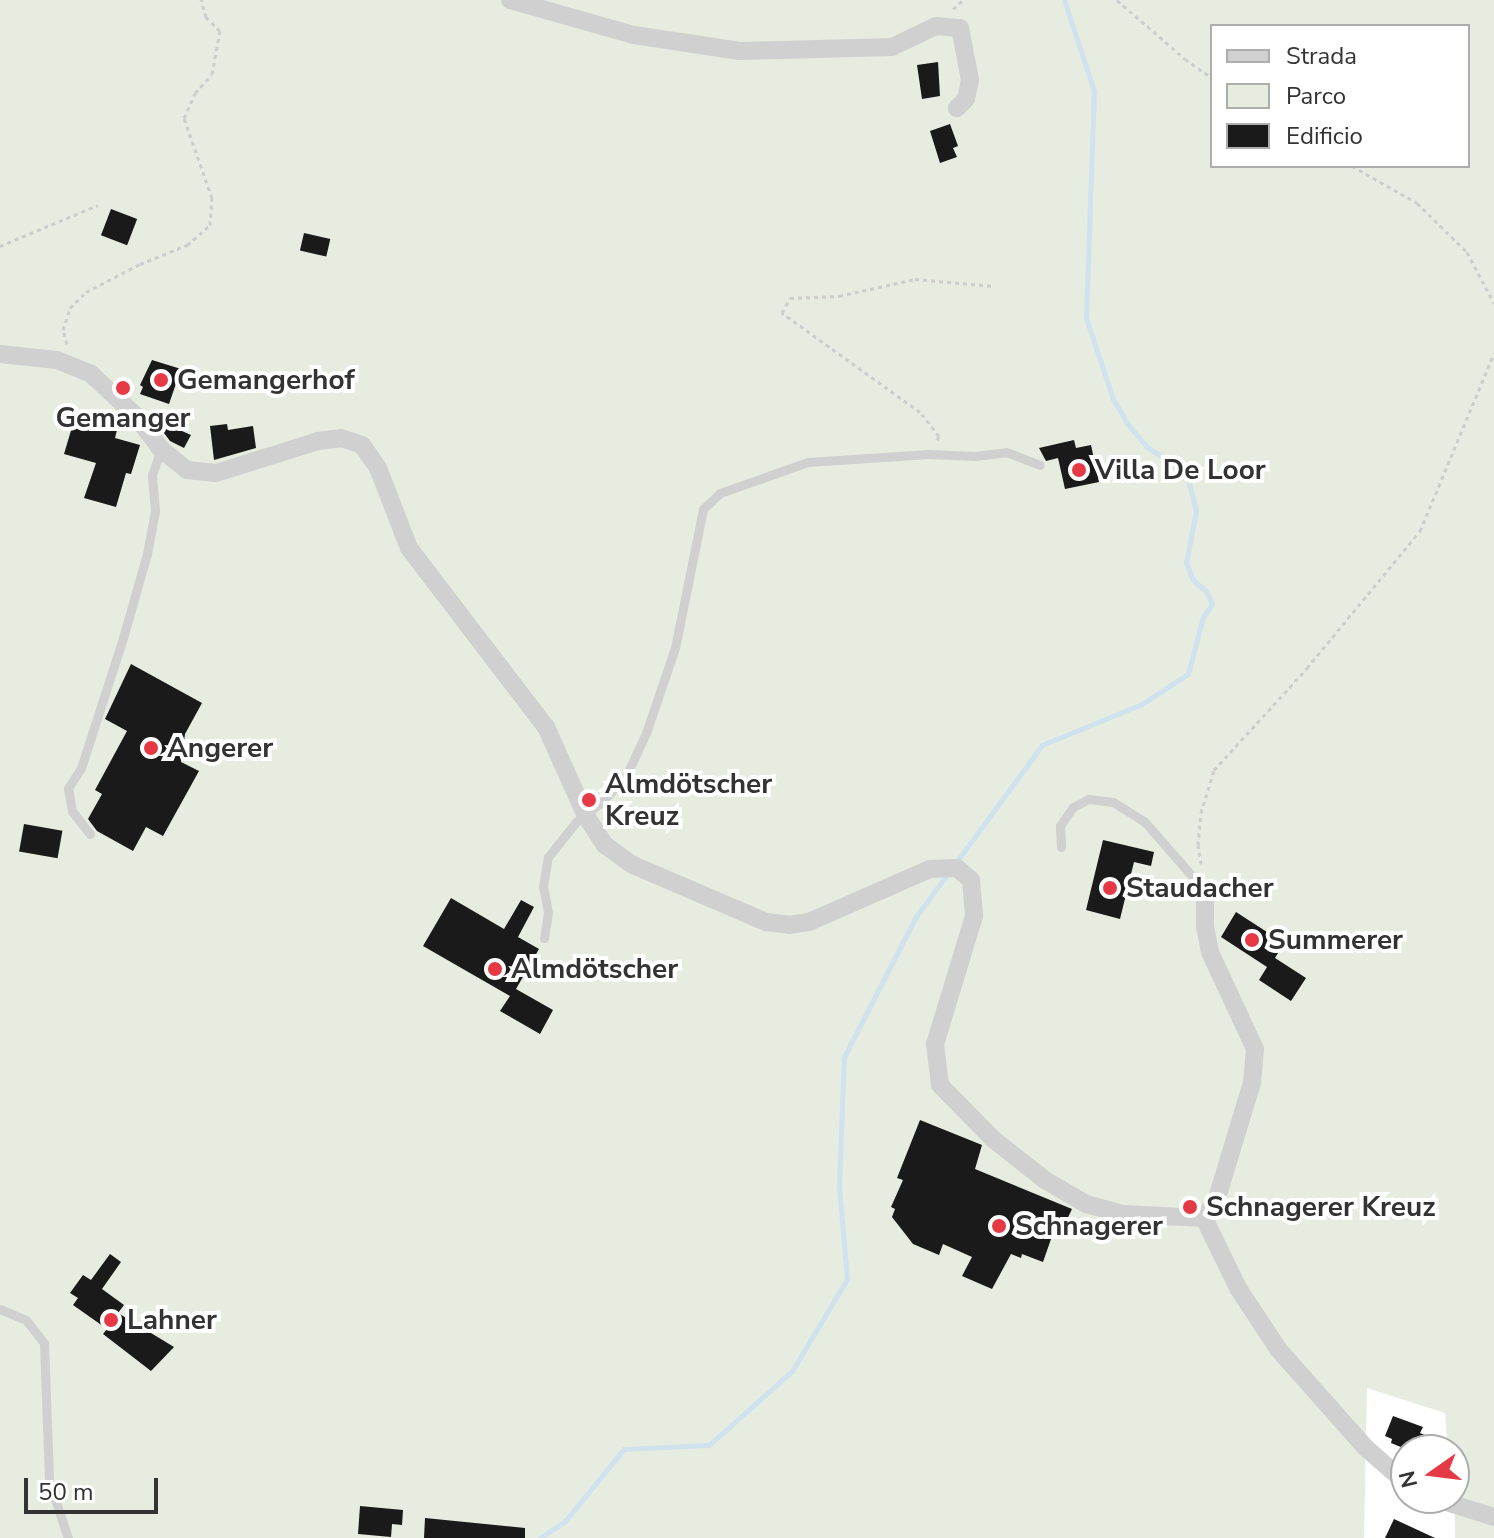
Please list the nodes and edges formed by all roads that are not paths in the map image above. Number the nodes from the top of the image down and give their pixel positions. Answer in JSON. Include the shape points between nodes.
{"nodes":[{"id":1,"x":510,"y":0,"type":"edge"},
{"id":2,"x":957,"y":108,"type":"dead end"},
{"id":3,"x":0,"y":354,"type":"edge"},
{"id":4,"x":161,"y":449,"type":"junction"},
{"id":5,"x":1040,"y":465,"type":"dead end"},
{"id":6,"x":586,"y":816,"type":"junction"},
{"id":7,"x":90,"y":834,"type":"dead end"},
{"id":8,"x":1061,"y":847,"type":"dead end"},
{"id":9,"x":1205,"y":891,"type":"joint"},
{"id":10,"x":544,"y":938,"type":"dead end"},
{"id":11,"x":1204,"y":1218,"type":"junction"},
{"id":12,"x":0,"y":1309,"type":"edge"},
{"id":13,"x":1390,"y":1469,"type":"edge"},
{"id":14,"x":1470,"y":1510,"type":"edge"},
{"id":15,"x":1494,"y":1517,"type":"edge"},
{"id":16,"x":68,"y":1538,"type":"edge"}],
"edges":[{"from":1,"to":2,"type":"street","via":[[634,35],[740,51],[892,47],[936,26],[960,28],[970,80],[966,99]]},
{"from":3,"to":4,"type":"street","via":[[79,367],[121,401]]},
{"from":4,"to":6,"type":"street","via":[[187,470],[216,473],[318,441],[341,438],[362,445],[378,468],[409,548],[546,727]]},
{"from":4,"to":7,"type":"lane","via":[[152,475],[155,511],[131,610],[81,768],[68,788],[72,811]]},
{"from":5,"to":6,"type":"lane","via":[[1006,452],[808,462],[720,493],[703,509],[675,648],[646,733],[627,774]]},
{"from":6,"to":10,"type":"lane","via":[[548,857]]},
{"from":6,"to":11,"type":"street","via":[[605,845],[633,865],[766,922],[809,922],[938,868],[957,868],[971,880],[974,916],[935,1044],[940,1085],[993,1139],[1086,1204],[1123,1214]]},
{"from":8,"to":9,"type":"lane","via":[[1060,826],[1073,807],[1089,799],[1113,802],[1144,821]]},
{"from":9,"to":11,"type":"street","via":[[1210,952],[1255,1049],[1247,1097],[1217,1198]]},
{"from":11,"to":13,"type":"street","via":[[1238,1288],[1278,1349]]},
{"from":12,"to":16,"type":"lane","via":[[26,1320],[44,1343],[49,1481]]},
{"from":14,"to":15,"type":"street"}]}
